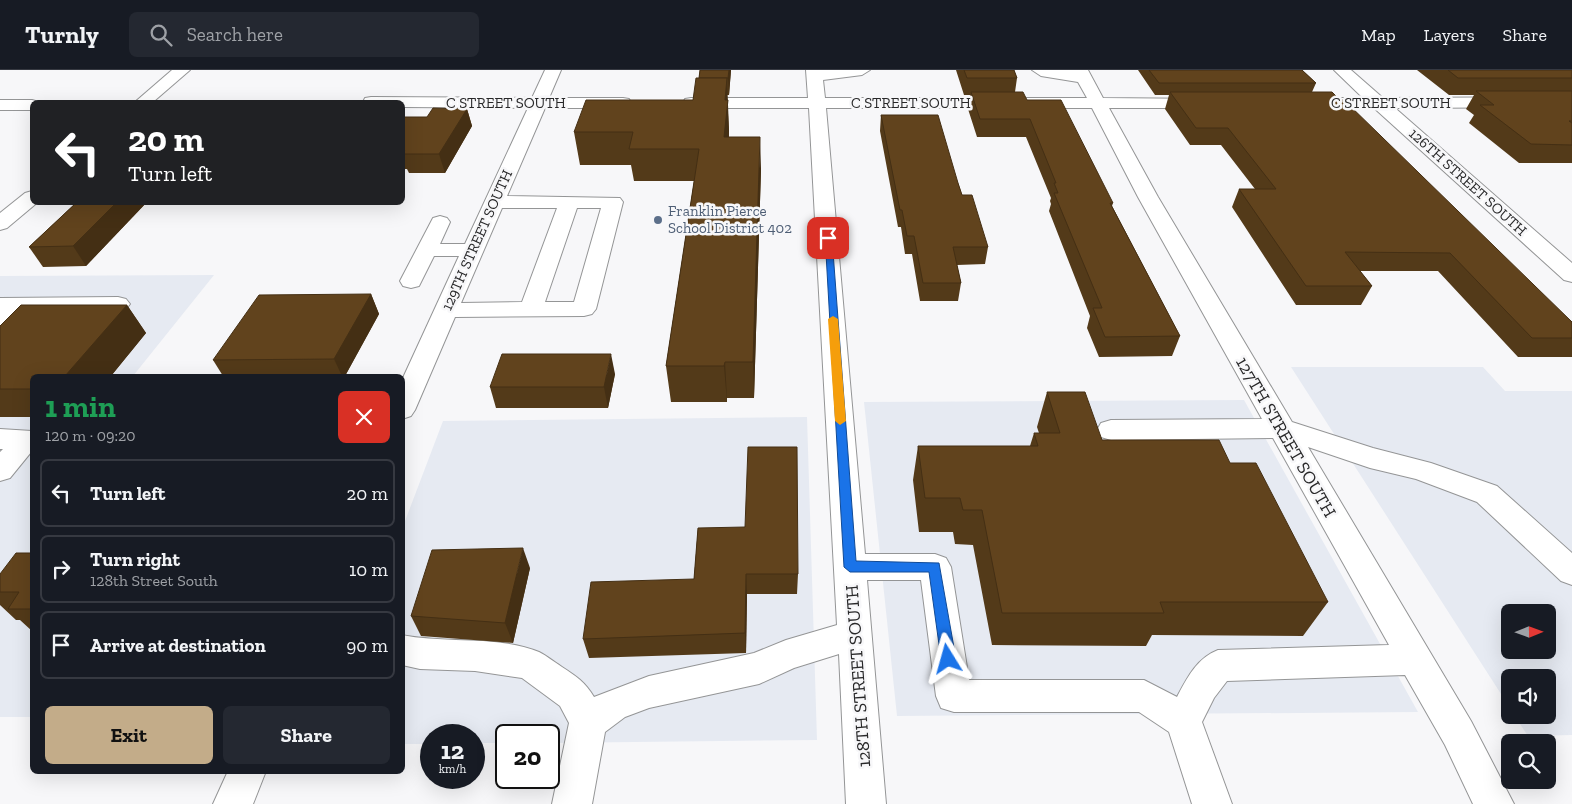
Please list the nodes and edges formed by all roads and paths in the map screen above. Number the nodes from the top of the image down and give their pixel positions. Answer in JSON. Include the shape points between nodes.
{"nodes":[{"id":1,"x":182,"y":70,"type":"edge"},
{"id":2,"x":553,"y":70,"type":"edge"},
{"id":3,"x":862,"y":70,"type":"edge"},
{"id":4,"x":1040,"y":70,"type":"edge"},
{"id":5,"x":1342,"y":70,"type":"edge"},
{"id":6,"x":814,"y":73,"type":"edge"},
{"id":7,"x":1082,"y":74,"type":"edge"},
{"id":8,"x":145,"y":100,"type":"edge"},
{"id":9,"x":405,"y":102,"type":"edge"},
{"id":10,"x":538,"y":102,"type":"junction"},
{"id":11,"x":1572,"y":102,"type":"edge"},
{"id":12,"x":637,"y":103,"type":"edge"},
{"id":13,"x":677,"y":103,"type":"edge"},
{"id":14,"x":816,"y":103,"type":"junction"},
{"id":15,"x":1099,"y":103,"type":"junction"},
{"id":16,"x":1218,"y":103,"type":"edge"},
{"id":17,"x":1288,"y":103,"type":"edge"},
{"id":18,"x":1378,"y":103,"type":"junction"},
{"id":19,"x":0,"y":105,"type":"edge"},
{"id":20,"x":30,"y":105,"type":"edge"},
{"id":21,"x":30,"y":199,"type":"edge"},
{"id":22,"x":494,"y":202,"type":"junction"},
{"id":23,"x":569,"y":202,"type":"junction"},
{"id":24,"x":440,"y":222,"type":"dead end"},
{"id":25,"x":0,"y":224,"type":"edge"},
{"id":26,"x":426,"y":250,"type":"junction"},
{"id":27,"x":473,"y":250,"type":"junction"},
{"id":28,"x":1572,"y":275,"type":"edge"},
{"id":29,"x":411,"y":280,"type":"dead end"},
{"id":30,"x":118,"y":304,"type":"edge"},
{"id":31,"x":10,"y":305,"type":"edge"},
{"id":32,"x":446,"y":310,"type":"junction"},
{"id":33,"x":531,"y":310,"type":"junction"},
{"id":34,"x":0,"y":325,"type":"edge"},
{"id":35,"x":405,"y":403,"type":"edge"},
{"id":36,"x":1281,"y":428,"type":"junction"},
{"id":37,"x":1111,"y":430,"type":"dead end"},
{"id":38,"x":0,"y":439,"type":"edge"},
{"id":39,"x":0,"y":471,"type":"edge"},
{"id":40,"x":850,"y":567,"type":"junction"},
{"id":41,"x":1572,"y":572,"type":"edge"},
{"id":42,"x":854,"y":635,"type":"junction"},
{"id":43,"x":405,"y":651,"type":"edge"},
{"id":44,"x":1414,"y":659,"type":"junction"},
{"id":45,"x":1184,"y":721,"type":"junction"},
{"id":46,"x":588,"y":722,"type":"junction"},
{"id":47,"x":246,"y":774,"type":"edge"},
{"id":48,"x":233,"y":804,"type":"edge"},
{"id":49,"x":572,"y":804,"type":"edge"},
{"id":50,"x":866,"y":804,"type":"edge"},
{"id":51,"x":1212,"y":804,"type":"edge"},
{"id":52,"x":1494,"y":804,"type":"edge"}],
"edges":[{"from":1,"to":8,"type":"street"},
{"from":2,"to":10,"type":"street","name":"129TH STREET SOUTH"},
{"from":3,"to":6,"type":"street"},
{"from":4,"to":7,"type":"street"},
{"from":5,"to":18,"type":"street","name":"126TH STREET SOUTH"},
{"from":6,"to":14,"type":"street","name":"128TH STREET SOUTH"},
{"from":7,"to":15,"type":"street","name":"127TH STREET SOUTH"},
{"from":9,"to":10,"type":"street","name":"C STREET SOUTH"},
{"from":10,"to":12,"type":"street","name":"C STREET SOUTH"},
{"from":10,"to":22,"type":"street","name":"129TH STREET SOUTH"},
{"from":11,"to":18,"type":"street","name":"C STREET SOUTH"},
{"from":13,"to":14,"type":"street","name":"C STREET SOUTH"},
{"from":14,"to":15,"type":"street","name":"C STREET SOUTH"},
{"from":14,"to":40,"type":"street","name":"128TH STREET SOUTH"},
{"from":15,"to":16,"type":"street","name":"C STREET SOUTH"},
{"from":15,"to":36,"type":"street","name":"127TH STREET SOUTH","via":[[1148,197]]},
{"from":17,"to":18,"type":"street","name":"C STREET SOUTH"},
{"from":18,"to":28,"type":"street","name":"126TH STREET SOUTH"},
{"from":19,"to":20,"type":"street"},
{"from":21,"to":25,"type":"street"},
{"from":22,"to":23,"type":"street"},
{"from":22,"to":27,"type":"street","name":"129TH STREET SOUTH"},
{"from":23,"to":33,"type":"street"},
{"from":23,"to":33,"type":"street","via":[[613,202],[584,309]]},
{"from":24,"to":26,"type":"street"},
{"from":26,"to":27,"type":"street"},
{"from":26,"to":29,"type":"street"},
{"from":27,"to":32,"type":"street","name":"129TH STREET SOUTH"},
{"from":30,"to":31,"type":"street"},
{"from":31,"to":34,"type":"street"},
{"from":32,"to":33,"type":"street"},
{"from":32,"to":35,"type":"street","name":"129TH STREET SOUTH"},
{"from":36,"to":37,"type":"street"},
{"from":36,"to":41,"type":"street","via":[[1370,458],[1421,470],[1487,494]]},
{"from":36,"to":44,"type":"street","name":"127TH STREET SOUTH"},
{"from":38,"to":39,"type":"street","via":[[27,439]]},
{"from":40,"to":42,"type":"street","name":"128TH STREET SOUTH"},
{"from":40,"to":45,"type":"street","via":[[935,567],[954,696],[1144,696]]},
{"from":42,"to":46,"type":"street","via":[[786,655],[759,668],[649,692],[613,705]]},
{"from":42,"to":50,"type":"street","name":"128TH STREET SOUTH"},
{"from":43,"to":46,"type":"street","via":[[529,664],[573,694]]},
{"from":44,"to":45,"type":"street","via":[[1218,666],[1201,687]]},
{"from":44,"to":52,"type":"street","name":"127TH STREET SOUTH","via":[[1458,733]]},
{"from":45,"to":51,"type":"street"},
{"from":46,"to":49,"type":"street"},
{"from":47,"to":48,"type":"street"}]}
